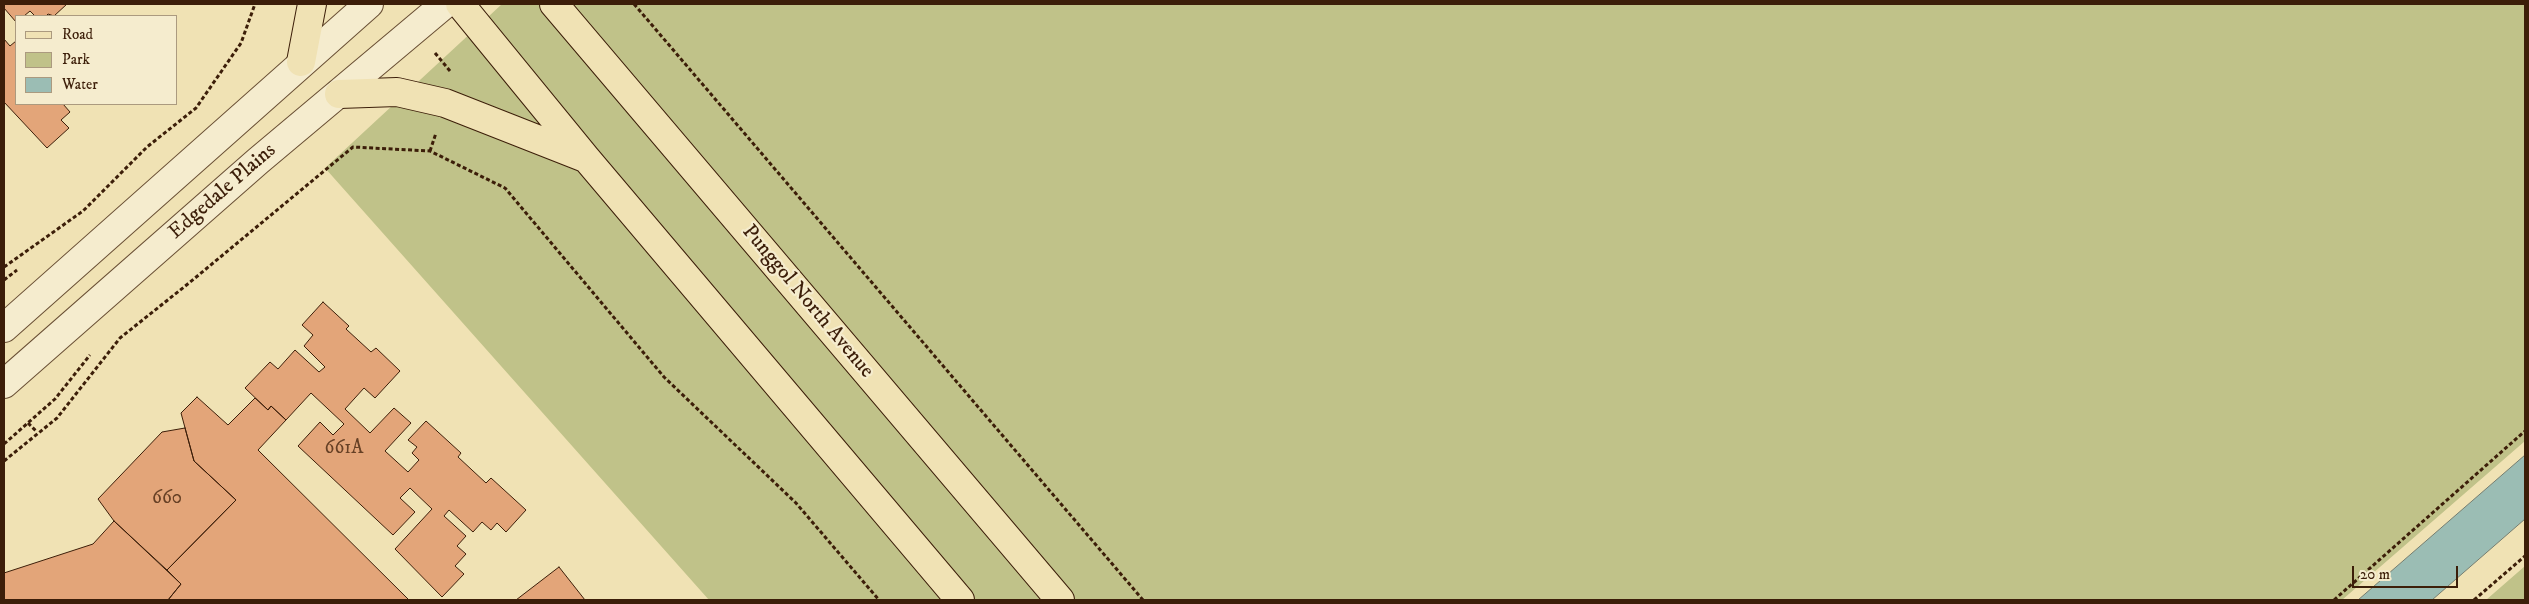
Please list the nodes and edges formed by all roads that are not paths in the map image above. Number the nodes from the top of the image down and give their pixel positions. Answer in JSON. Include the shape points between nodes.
{"nodes":[{"id":1,"x":312,"y":4,"type":"edge"},
{"id":2,"x":368,"y":4,"type":"edge"},
{"id":3,"x":445,"y":4,"type":"edge"},
{"id":4,"x":460,"y":4,"type":"edge"},
{"id":5,"x":554,"y":4,"type":"edge"},
{"id":6,"x":301,"y":62,"type":"junction"},
{"id":7,"x":339,"y":94,"type":"junction"},
{"id":8,"x":586,"y":158,"type":"junction"},
{"id":9,"x":4,"y":328,"type":"edge"},
{"id":10,"x":4,"y":384,"type":"edge"},
{"id":11,"x":960,"y":600,"type":"edge"},
{"id":12,"x":1060,"y":600,"type":"edge"}],
"edges":[{"from":1,"to":6,"type":"main road"},
{"from":2,"to":6,"type":"street","name":"Edgedale Plains"},
{"from":3,"to":7,"type":"street","name":"Edgedale Plains"},
{"from":4,"to":8,"type":"main road"},
{"from":5,"to":12,"type":"main road","name":"Punggol North Avenue"},
{"from":6,"to":9,"type":"street","name":"Edgedale Plains"},
{"from":7,"to":8,"type":"main road","via":[[397,92],[445,103]]},
{"from":7,"to":10,"type":"street","name":"Edgedale Plains"},
{"from":8,"to":11,"type":"main road"}]}
